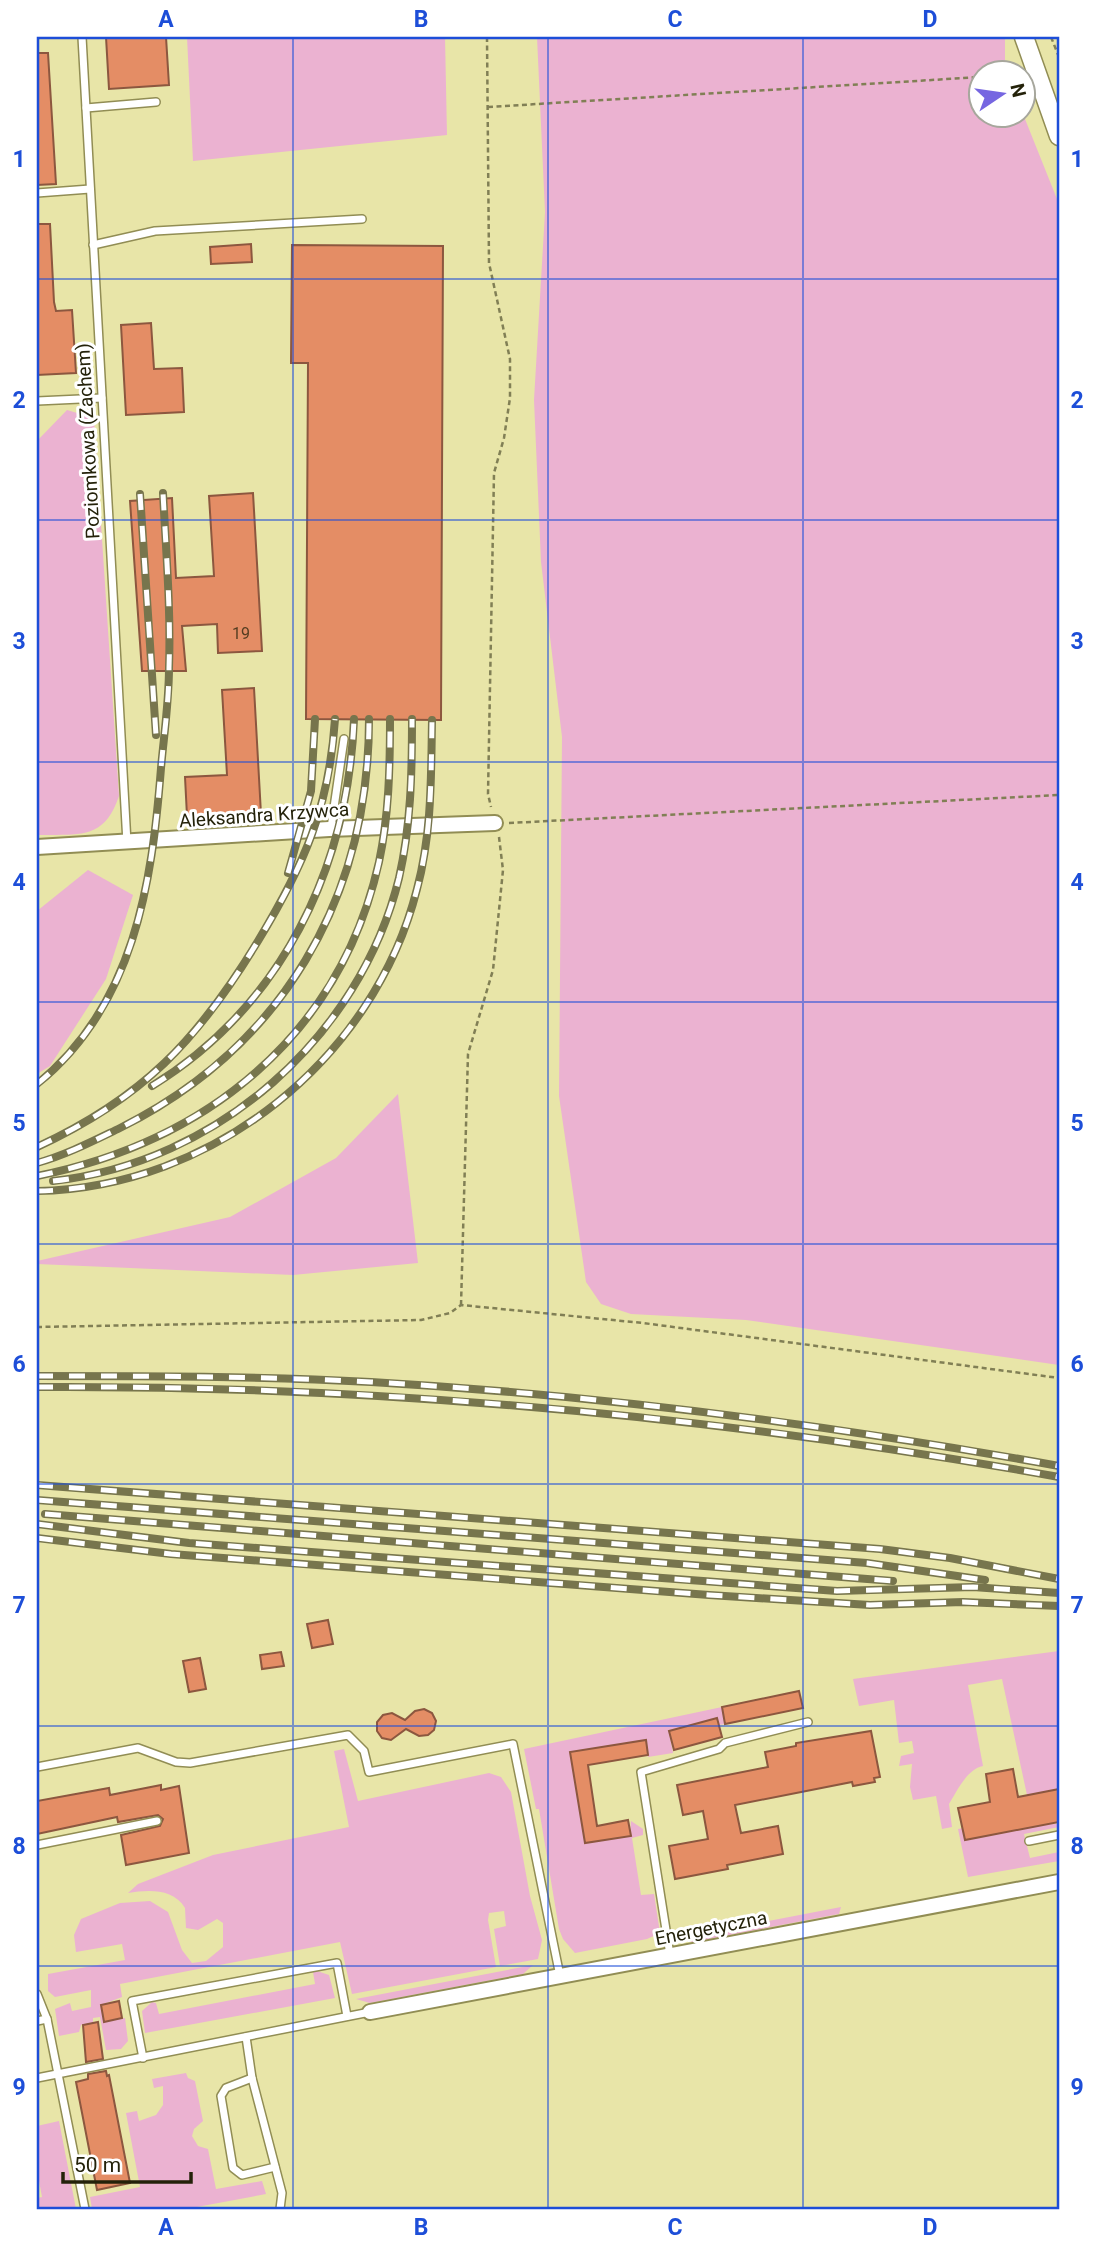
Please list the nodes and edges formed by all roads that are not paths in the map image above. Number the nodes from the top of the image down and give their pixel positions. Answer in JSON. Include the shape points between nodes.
{"nodes":[{"id":1,"x":82,"y":37,"type":"edge"},
{"id":2,"x":1024,"y":37,"type":"edge"},
{"id":3,"x":156,"y":102,"type":"dead end"},
{"id":4,"x":86,"y":108,"type":"junction"},
{"id":5,"x":1059,"y":136,"type":"edge"},
{"id":6,"x":90,"y":190,"type":"junction"},
{"id":7,"x":37,"y":193,"type":"edge"},
{"id":8,"x":362,"y":219,"type":"dead end"},
{"id":9,"x":93,"y":245,"type":"junction"},
{"id":10,"x":102,"y":398,"type":"junction"},
{"id":11,"x":37,"y":401,"type":"edge"},
{"id":12,"x":344,"y":739,"type":"dead end"},
{"id":13,"x":495,"y":823,"type":"road end"},
{"id":14,"x":331,"y":828,"type":"junction"},
{"id":15,"x":127,"y":843,"type":"junction"},
{"id":16,"x":37,"y":848,"type":"edge"},
{"id":17,"x":808,"y":1722,"type":"dead end"},
{"id":18,"x":37,"y":1767,"type":"edge"},
{"id":19,"x":157,"y":1821,"type":"dead end"},
{"id":20,"x":1059,"y":1835,"type":"edge"},
{"id":21,"x":1029,"y":1841,"type":"dead end"},
{"id":22,"x":37,"y":1845,"type":"edge"},
{"id":23,"x":1059,"y":1882,"type":"edge"},
{"id":24,"x":670,"y":1956,"type":"junction"},
{"id":25,"x":560,"y":1976,"type":"junction"},
{"id":26,"x":37,"y":1994,"type":"edge"},
{"id":27,"x":370,"y":2012,"type":"joint"},
{"id":28,"x":347,"y":2016,"type":"junction"},
{"id":29,"x":47,"y":2019,"type":"junction"},
{"id":30,"x":37,"y":2021,"type":"edge"},
{"id":31,"x":246,"y":2037,"type":"junction"},
{"id":32,"x":143,"y":2058,"type":"junction"},
{"id":33,"x":58,"y":2074,"type":"junction"},
{"id":34,"x":37,"y":2078,"type":"edge"},
{"id":35,"x":252,"y":2078,"type":"junction"},
{"id":36,"x":275,"y":2168,"type":"junction"},
{"id":37,"x":85,"y":2209,"type":"edge"},
{"id":38,"x":280,"y":2209,"type":"edge"}],
"edges":[{"from":1,"to":4,"type":"lane","name":"Poziomkowa (Zachem)"},
{"from":2,"to":5,"type":"street"},
{"from":3,"to":4,"type":"lane"},
{"from":4,"to":6,"type":"lane","name":"Poziomkowa (Zachem)"},
{"from":6,"to":7,"type":"lane"},
{"from":6,"to":9,"type":"lane","name":"Poziomkowa (Zachem)"},
{"from":8,"to":9,"type":"lane","via":[[155,231]]},
{"from":9,"to":10,"type":"lane","name":"Poziomkowa (Zachem)"},
{"from":10,"to":11,"type":"lane"},
{"from":10,"to":15,"type":"lane","name":"Poziomkowa (Zachem)"},
{"from":12,"to":14,"type":"lane"},
{"from":13,"to":14,"type":"street","name":"Aleksandra Krzywca"},
{"from":14,"to":15,"type":"street","name":"Aleksandra Krzywca"},
{"from":15,"to":16,"type":"street","name":"Aleksandra Krzywca"},
{"from":17,"to":24,"type":"lane","via":[[641,1772]]},
{"from":18,"to":25,"type":"lane","via":[[138,1748],[190,1763],[348,1735],[364,1751],[369,1772],[513,1744]]},
{"from":19,"to":22,"type":"lane"},
{"from":20,"to":21,"type":"lane"},
{"from":23,"to":24,"type":"street","name":"Energetyczna"},
{"from":24,"to":25,"type":"street","name":"Energetyczna"},
{"from":25,"to":27,"type":"street","name":"Energetyczna"},
{"from":26,"to":29,"type":"lane"},
{"from":27,"to":28,"type":"lane"},
{"from":28,"to":31,"type":"lane"},
{"from":28,"to":32,"type":"lane","via":[[337,1963],[132,2001]]},
{"from":29,"to":30,"type":"lane"},
{"from":29,"to":33,"type":"lane"},
{"from":31,"to":32,"type":"lane"},
{"from":31,"to":35,"type":"lane"},
{"from":32,"to":33,"type":"lane"},
{"from":33,"to":34,"type":"lane"},
{"from":33,"to":37,"type":"lane"},
{"from":35,"to":36,"type":"lane"},
{"from":35,"to":36,"type":"lane","via":[[226,2088],[221,2096],[233,2168],[242,2175]]},
{"from":36,"to":38,"type":"lane","via":[[282,2193]]}]}
